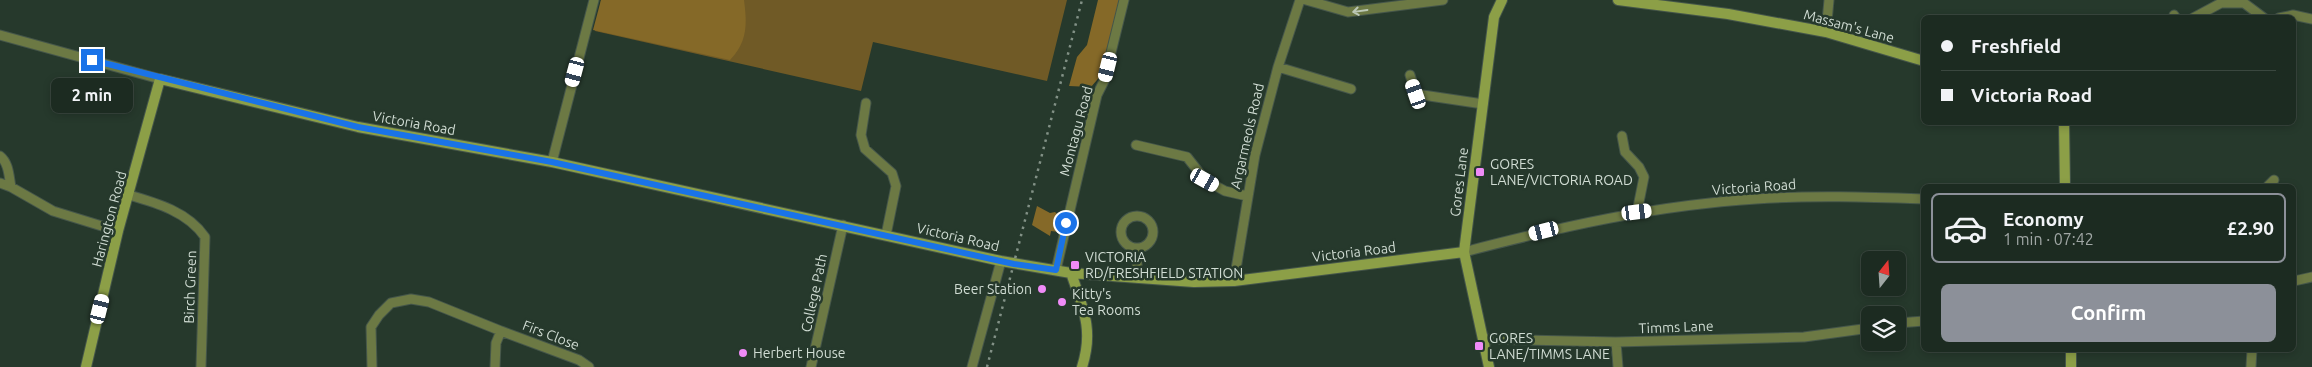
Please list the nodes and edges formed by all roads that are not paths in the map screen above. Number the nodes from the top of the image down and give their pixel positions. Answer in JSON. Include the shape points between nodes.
{"nodes":[{"id":1,"x":594,"y":0,"type":"edge"},
{"id":2,"x":1124,"y":0,"type":"edge"},
{"id":3,"x":1300,"y":0,"type":"edge"},
{"id":4,"x":1306,"y":0,"type":"edge"},
{"id":5,"x":1443,"y":0,"type":"edge"},
{"id":6,"x":1502,"y":0,"type":"edge"},
{"id":7,"x":1618,"y":0,"type":"edge"},
{"id":8,"x":1829,"y":0,"type":"edge"},
{"id":9,"x":2199,"y":15,"type":"edge"},
{"id":10,"x":2260,"y":15,"type":"edge"},
{"id":11,"x":2296,"y":15,"type":"edge"},
{"id":12,"x":2312,"y":19,"type":"edge"},
{"id":13,"x":1826,"y":32,"type":"junction"},
{"id":14,"x":0,"y":35,"type":"edge"},
{"id":15,"x":1921,"y":60,"type":"edge"},
{"id":16,"x":1278,"y":68,"type":"junction"},
{"id":17,"x":1410,"y":75,"type":"dead end"},
{"id":18,"x":160,"y":79,"type":"junction"},
{"id":19,"x":1351,"y":89,"type":"dead end"},
{"id":20,"x":866,"y":103,"type":"dead end"},
{"id":21,"x":1483,"y":104,"type":"junction"},
{"id":22,"x":2064,"y":125,"type":"edge"},
{"id":23,"x":1622,"y":136,"type":"dead end"},
{"id":24,"x":1136,"y":145,"type":"dead end"},
{"id":25,"x":0,"y":156,"type":"edge"},
{"id":26,"x":552,"y":162,"type":"junction"},
{"id":27,"x":0,"y":183,"type":"edge"},
{"id":28,"x":2065,"y":184,"type":"edge"},
{"id":29,"x":12,"y":187,"type":"junction"},
{"id":30,"x":129,"y":195,"type":"junction"},
{"id":31,"x":1248,"y":196,"type":"junction"},
{"id":32,"x":1921,"y":199,"type":"edge"},
{"id":33,"x":1637,"y":212,"type":"junction"},
{"id":34,"x":843,"y":225,"type":"junction"},
{"id":35,"x":118,"y":231,"type":"junction"},
{"id":36,"x":886,"y":235,"type":"junction"},
{"id":37,"x":1136,"y":248,"type":"dead end"},
{"id":38,"x":1464,"y":252,"type":"junction"},
{"id":39,"x":1001,"y":261,"type":"junction"},
{"id":40,"x":1056,"y":270,"type":"junction"},
{"id":41,"x":1071,"y":273,"type":"junction"},
{"id":42,"x":2312,"y":276,"type":"edge"},
{"id":43,"x":1138,"y":278,"type":"junction"},
{"id":44,"x":2296,"y":280,"type":"edge"},
{"id":45,"x":1234,"y":281,"type":"junction"},
{"id":46,"x":1921,"y":321,"type":"edge"},
{"id":47,"x":1906,"y":322,"type":"edge"},
{"id":48,"x":1861,"y":329,"type":"edge"},
{"id":49,"x":501,"y":331,"type":"junction"},
{"id":50,"x":1483,"y":338,"type":"junction"},
{"id":51,"x":1616,"y":342,"type":"junction"},
{"id":52,"x":2071,"y":352,"type":"edge"},
{"id":53,"x":2252,"y":352,"type":"edge"},
{"id":54,"x":86,"y":367,"type":"edge"},
{"id":55,"x":201,"y":367,"type":"edge"},
{"id":56,"x":372,"y":367,"type":"edge"},
{"id":57,"x":496,"y":367,"type":"edge"},
{"id":58,"x":589,"y":367,"type":"edge"},
{"id":59,"x":810,"y":367,"type":"edge"},
{"id":60,"x":972,"y":367,"type":"edge"},
{"id":61,"x":1082,"y":367,"type":"edge"},
{"id":62,"x":1489,"y":367,"type":"edge"},
{"id":63,"x":1618,"y":367,"type":"edge"},
{"id":64,"x":2071,"y":367,"type":"edge"},
{"id":65,"x":2251,"y":367,"type":"edge"}],
"edges":[{"from":1,"to":26,"type":"street"},
{"from":2,"to":40,"type":"street","name":"Montagu Road"},
{"from":3,"to":16,"type":"street","name":"Argarmeols Road"},
{"from":5,"to":4,"type":"street","one_way":true,"via":[[1348,12]]},
{"from":6,"to":21,"type":"street","name":"Gores Lane","via":[[1494,17]]},
{"from":7,"to":13,"type":"street","name":"Massam's Lane","via":[[1728,14]]},
{"from":8,"to":13,"type":"street"},
{"from":9,"to":10,"type":"street","via":[[2221,3],[2244,3]]},
{"from":11,"to":12,"type":"street"},
{"from":13,"to":15,"type":"street","name":"Massam's Lane"},
{"from":14,"to":18,"type":"street","name":"Victoria Road"},
{"from":16,"to":19,"type":"street"},
{"from":16,"to":31,"type":"street","name":"Argarmeols Road","via":[[1255,155]]},
{"from":17,"to":21,"type":"street","via":[[1416,94]]},
{"from":18,"to":26,"type":"street","name":"Victoria Road","via":[[358,127]]},
{"from":18,"to":30,"type":"street","name":"Harington Road"},
{"from":20,"to":36,"type":"street","via":[[861,135],[865,149],[892,173],[896,186]]},
{"from":21,"to":38,"type":"street","name":"Gores Lane"},
{"from":22,"to":28,"type":"street"},
{"from":23,"to":33,"type":"street","via":[[1625,152],[1644,177]]},
{"from":24,"to":31,"type":"street","via":[[1187,157],[1205,180],[1225,191]]},
{"from":25,"to":29,"type":"street","via":[[4,159]]},
{"from":26,"to":34,"type":"street","name":"Victoria Road"},
{"from":27,"to":29,"type":"street"},
{"from":29,"to":35,"type":"street","via":[[53,211]]},
{"from":30,"to":35,"type":"street","name":"Harington Road"},
{"from":30,"to":55,"type":"street","name":"Birch Green","via":[[183,216],[205,237]]},
{"from":31,"to":45,"type":"street","name":"Argarmeols Road"},
{"from":32,"to":33,"type":"street","name":"Victoria Road","via":[[1757,198]]},
{"from":33,"to":38,"type":"street","name":"Victoria Road"},
{"from":34,"to":36,"type":"street","name":"Victoria Road"},
{"from":34,"to":59,"type":"street","name":"College Path"},
{"from":35,"to":54,"type":"street","name":"Harington Road"},
{"from":36,"to":39,"type":"street","name":"Victoria Road"},
{"from":37,"to":43,"type":"street"},
{"from":38,"to":45,"type":"street","name":"Victoria Road"},
{"from":38,"to":50,"type":"street","name":"Gores Lane"},
{"from":39,"to":40,"type":"street","name":"Victoria Road"},
{"from":39,"to":60,"type":"street"},
{"from":40,"to":41,"type":"street","name":"Victoria Road"},
{"from":41,"to":43,"type":"street","name":"Victoria Road"},
{"from":41,"to":61,"type":"street","via":[[1084,309],[1089,337]]},
{"from":42,"to":44,"type":"street"},
{"from":43,"to":45,"type":"street","name":"Victoria Road"},
{"from":46,"to":47,"type":"street"},
{"from":48,"to":51,"type":"street","name":"Timms Lane","via":[[1804,337]]},
{"from":49,"to":56,"type":"street","name":"Firs Close","via":[[429,302],[411,299],[391,303],[371,327]]},
{"from":49,"to":57,"type":"street","via":[[496,343]]},
{"from":49,"to":58,"type":"street","name":"Firs Close","via":[[579,360]]},
{"from":50,"to":51,"type":"street","name":"Timms Lane"},
{"from":50,"to":62,"type":"street","name":"Gores Lane"},
{"from":51,"to":63,"type":"street"},
{"from":52,"to":64,"type":"street"},
{"from":53,"to":65,"type":"street"}]}
